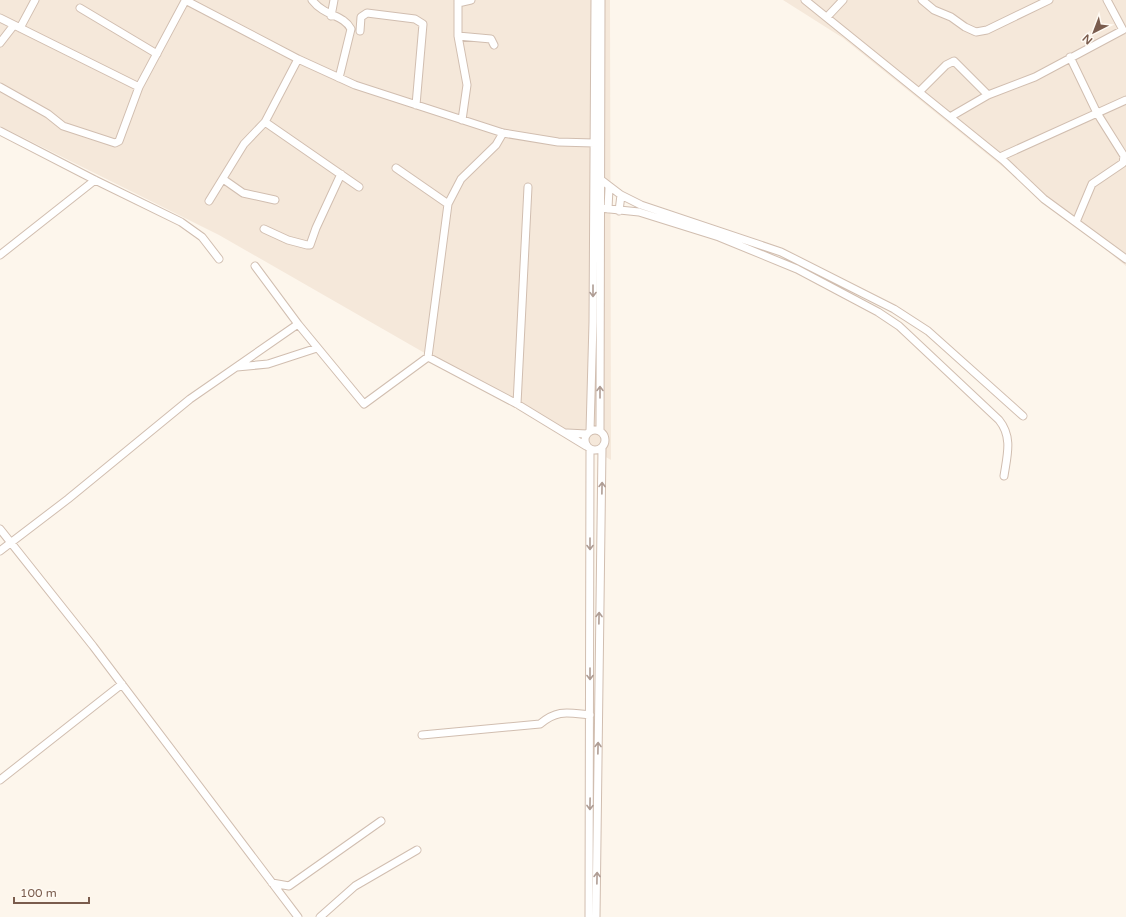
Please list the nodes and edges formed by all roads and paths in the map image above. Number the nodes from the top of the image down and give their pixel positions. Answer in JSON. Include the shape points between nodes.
{"nodes":[{"id":1,"x":35,"y":0,"type":"edge"},
{"id":2,"x":185,"y":0,"type":"edge"},
{"id":3,"x":312,"y":0,"type":"edge"},
{"id":4,"x":334,"y":0,"type":"edge"},
{"id":5,"x":471,"y":0,"type":"edge"},
{"id":6,"x":595,"y":0,"type":"edge"},
{"id":7,"x":601,"y":0,"type":"edge"},
{"id":8,"x":805,"y":0,"type":"edge"},
{"id":9,"x":843,"y":0,"type":"edge"},
{"id":10,"x":922,"y":0,"type":"edge"},
{"id":11,"x":1049,"y":0,"type":"edge"},
{"id":12,"x":1107,"y":0,"type":"edge"},
{"id":13,"x":458,"y":1,"type":"edge"},
{"id":14,"x":80,"y":8,"type":"dead end"},
{"id":15,"x":331,"y":16,"type":"junction"},
{"id":16,"x":827,"y":17,"type":"junction"},
{"id":17,"x":0,"y":18,"type":"edge"},
{"id":18,"x":17,"y":27,"type":"junction"},
{"id":19,"x":360,"y":31,"type":"dead end"},
{"id":20,"x":1125,"y":31,"type":"edge"},
{"id":21,"x":458,"y":36,"type":"junction"},
{"id":22,"x":0,"y":43,"type":"edge"},
{"id":23,"x":494,"y":45,"type":"dead end"},
{"id":24,"x":157,"y":54,"type":"junction"},
{"id":25,"x":1070,"y":57,"type":"junction"},
{"id":26,"x":298,"y":59,"type":"junction"},
{"id":27,"x":339,"y":78,"type":"junction"},
{"id":28,"x":0,"y":87,"type":"edge"},
{"id":29,"x":139,"y":87,"type":"junction"},
{"id":30,"x":919,"y":92,"type":"junction"},
{"id":31,"x":988,"y":95,"type":"junction"},
{"id":32,"x":1126,"y":100,"type":"edge"},
{"id":33,"x":416,"y":105,"type":"junction"},
{"id":34,"x":1097,"y":112,"type":"junction"},
{"id":35,"x":950,"y":116,"type":"junction"},
{"id":36,"x":462,"y":120,"type":"junction"},
{"id":37,"x":265,"y":122,"type":"junction"},
{"id":38,"x":0,"y":131,"type":"edge"},
{"id":39,"x":503,"y":133,"type":"junction"},
{"id":40,"x":594,"y":142,"type":"junction"},
{"id":41,"x":1000,"y":157,"type":"junction"},
{"id":42,"x":396,"y":168,"type":"dead end"},
{"id":43,"x":340,"y":174,"type":"junction"},
{"id":44,"x":223,"y":179,"type":"junction"},
{"id":45,"x":600,"y":179,"type":"junction"},
{"id":46,"x":95,"y":180,"type":"junction"},
{"id":47,"x":359,"y":187,"type":"dead end"},
{"id":48,"x":528,"y":187,"type":"dead end"},
{"id":49,"x":609,"y":188,"type":"junction"},
{"id":50,"x":621,"y":195,"type":"junction"},
{"id":51,"x":275,"y":200,"type":"dead end"},
{"id":52,"x":209,"y":201,"type":"dead end"},
{"id":53,"x":448,"y":204,"type":"junction"},
{"id":54,"x":604,"y":209,"type":"junction"},
{"id":55,"x":619,"y":210,"type":"junction"},
{"id":56,"x":1076,"y":222,"type":"junction"},
{"id":57,"x":264,"y":230,"type":"dead end"},
{"id":58,"x":0,"y":255,"type":"edge"},
{"id":59,"x":219,"y":259,"type":"dead end"},
{"id":60,"x":1126,"y":259,"type":"edge"},
{"id":61,"x":255,"y":266,"type":"dead end"},
{"id":62,"x":298,"y":324,"type":"junction"},
{"id":63,"x":317,"y":348,"type":"junction"},
{"id":64,"x":428,"y":357,"type":"junction"},
{"id":65,"x":237,"y":367,"type":"junction"},
{"id":66,"x":517,"y":404,"type":"junction"},
{"id":67,"x":1023,"y":416,"type":"dead end"},
{"id":68,"x":600,"y":431,"type":"junction"},
{"id":69,"x":589,"y":432,"type":"junction"},
{"id":70,"x":567,"y":433,"type":"junction"},
{"id":71,"x":588,"y":447,"type":"junction"},
{"id":72,"x":602,"y":448,"type":"junction"},
{"id":73,"x":1004,"y":476,"type":"dead end"},
{"id":74,"x":0,"y":529,"type":"edge"},
{"id":75,"x":11,"y":542,"type":"junction"},
{"id":76,"x":0,"y":551,"type":"edge"},
{"id":77,"x":122,"y":684,"type":"junction"},
{"id":78,"x":590,"y":715,"type":"junction"},
{"id":79,"x":422,"y":735,"type":"dead end"},
{"id":80,"x":0,"y":780,"type":"edge"},
{"id":81,"x":381,"y":821,"type":"dead end"},
{"id":82,"x":417,"y":850,"type":"dead end"},
{"id":83,"x":272,"y":883,"type":"junction"},
{"id":84,"x":298,"y":917,"type":"edge"},
{"id":85,"x":320,"y":917,"type":"edge"},
{"id":86,"x":589,"y":917,"type":"edge"},
{"id":87,"x":596,"y":917,"type":"edge"}],
"edges":[{"from":1,"to":18,"type":"street"},
{"from":2,"to":24,"type":"street"},
{"from":2,"to":26,"type":"street"},
{"from":3,"to":15,"type":"street"},
{"from":4,"to":15,"type":"street"},
{"from":5,"to":13,"type":"street"},
{"from":6,"to":40,"type":"street"},
{"from":7,"to":45,"type":"street"},
{"from":8,"to":16,"type":"street"},
{"from":9,"to":16,"type":"street"},
{"from":10,"to":11,"type":"street","via":[[934,10],[976,32],[987,30]]},
{"from":12,"to":20,"type":"street"},
{"from":13,"to":21,"type":"street"},
{"from":14,"to":24,"type":"street"},
{"from":15,"to":27,"type":"street","via":[[341,18],[351,29]]},
{"from":16,"to":30,"type":"street"},
{"from":17,"to":18,"type":"street"},
{"from":18,"to":22,"type":"street"},
{"from":18,"to":29,"type":"street"},
{"from":19,"to":33,"type":"street","via":[[361,17],[367,13],[415,18],[423,24]]},
{"from":20,"to":25,"type":"street"},
{"from":21,"to":23,"type":"street","via":[[491,39]]},
{"from":21,"to":36,"type":"street","via":[[468,85]]},
{"from":24,"to":29,"type":"street"},
{"from":25,"to":31,"type":"street","via":[[1035,77]]},
{"from":25,"to":34,"type":"street"},
{"from":26,"to":27,"type":"street"},
{"from":26,"to":37,"type":"street"},
{"from":27,"to":33,"type":"street"},
{"from":28,"to":29,"type":"street","via":[[48,114],[63,126],[115,143],[119,141]]},
{"from":30,"to":31,"type":"street","via":[[946,65],[954,61]]},
{"from":30,"to":35,"type":"street"},
{"from":31,"to":35,"type":"street"},
{"from":32,"to":34,"type":"street"},
{"from":33,"to":36,"type":"street"},
{"from":34,"to":41,"type":"street"},
{"from":34,"to":56,"type":"street","via":[[1124,156],[1123,163],[1092,184]]},
{"from":35,"to":41,"type":"street"},
{"from":36,"to":39,"type":"street"},
{"from":37,"to":43,"type":"street"},
{"from":37,"to":44,"type":"street","via":[[244,144]]},
{"from":38,"to":46,"type":"street"},
{"from":39,"to":40,"type":"street","via":[[558,142]]},
{"from":39,"to":53,"type":"street","via":[[496,144],[461,179]]},
{"from":40,"to":69,"type":"street","one_way":true},
{"from":41,"to":56,"type":"street","via":[[1044,198]]},
{"from":42,"to":53,"type":"street"},
{"from":43,"to":47,"type":"street"},
{"from":43,"to":57,"type":"street","via":[[310,244],[288,240]]},
{"from":44,"to":51,"type":"street","via":[[243,193]]},
{"from":44,"to":52,"type":"street"},
{"from":45,"to":49,"type":"street"},
{"from":45,"to":54,"type":"street"},
{"from":46,"to":58,"type":"street"},
{"from":46,"to":59,"type":"street","via":[[181,222],[202,237]]},
{"from":48,"to":66,"type":"street"},
{"from":49,"to":50,"type":"street"},
{"from":49,"to":54,"type":"street"},
{"from":50,"to":55,"type":"street"},
{"from":50,"to":67,"type":"street","via":[[641,205],[781,252],[894,309],[928,331]]},
{"from":53,"to":64,"type":"street"},
{"from":54,"to":55,"type":"street"},
{"from":68,"to":54,"type":"street","one_way":true},
{"from":55,"to":73,"type":"street","via":[[639,212],[759,252],[804,272],[899,326],[1006,429],[1008,453]]},
{"from":56,"to":60,"type":"street"},
{"from":61,"to":62,"type":"street"},
{"from":62,"to":63,"type":"street"},
{"from":62,"to":65,"type":"street"},
{"from":63,"to":64,"type":"street","via":[[364,404]]},
{"from":63,"to":65,"type":"street","via":[[268,364]]},
{"from":64,"to":66,"type":"street"},
{"from":65,"to":75,"type":"street","via":[[190,399]]},
{"from":66,"to":70,"type":"street"},
{"from":68,"to":69,"type":"street"},
{"from":68,"to":72,"type":"street","via":[[605,438]]},
{"from":69,"to":70,"type":"street"},
{"from":69,"to":71,"type":"street","via":[[585,440]]},
{"from":70,"to":71,"type":"street"},
{"from":71,"to":72,"type":"street","via":[[598,450]]},
{"from":71,"to":78,"type":"street","one_way":true},
{"from":87,"to":72,"type":"street","one_way":true},
{"from":74,"to":75,"type":"street"},
{"from":75,"to":76,"type":"street"},
{"from":75,"to":77,"type":"street"},
{"from":77,"to":80,"type":"street"},
{"from":77,"to":83,"type":"street"},
{"from":78,"to":79,"type":"street","via":[[561,712],[540,724]]},
{"from":78,"to":86,"type":"street","one_way":true},
{"from":81,"to":83,"type":"street","via":[[289,886]]},
{"from":82,"to":85,"type":"street","via":[[355,886]]},
{"from":83,"to":84,"type":"street"}]}
